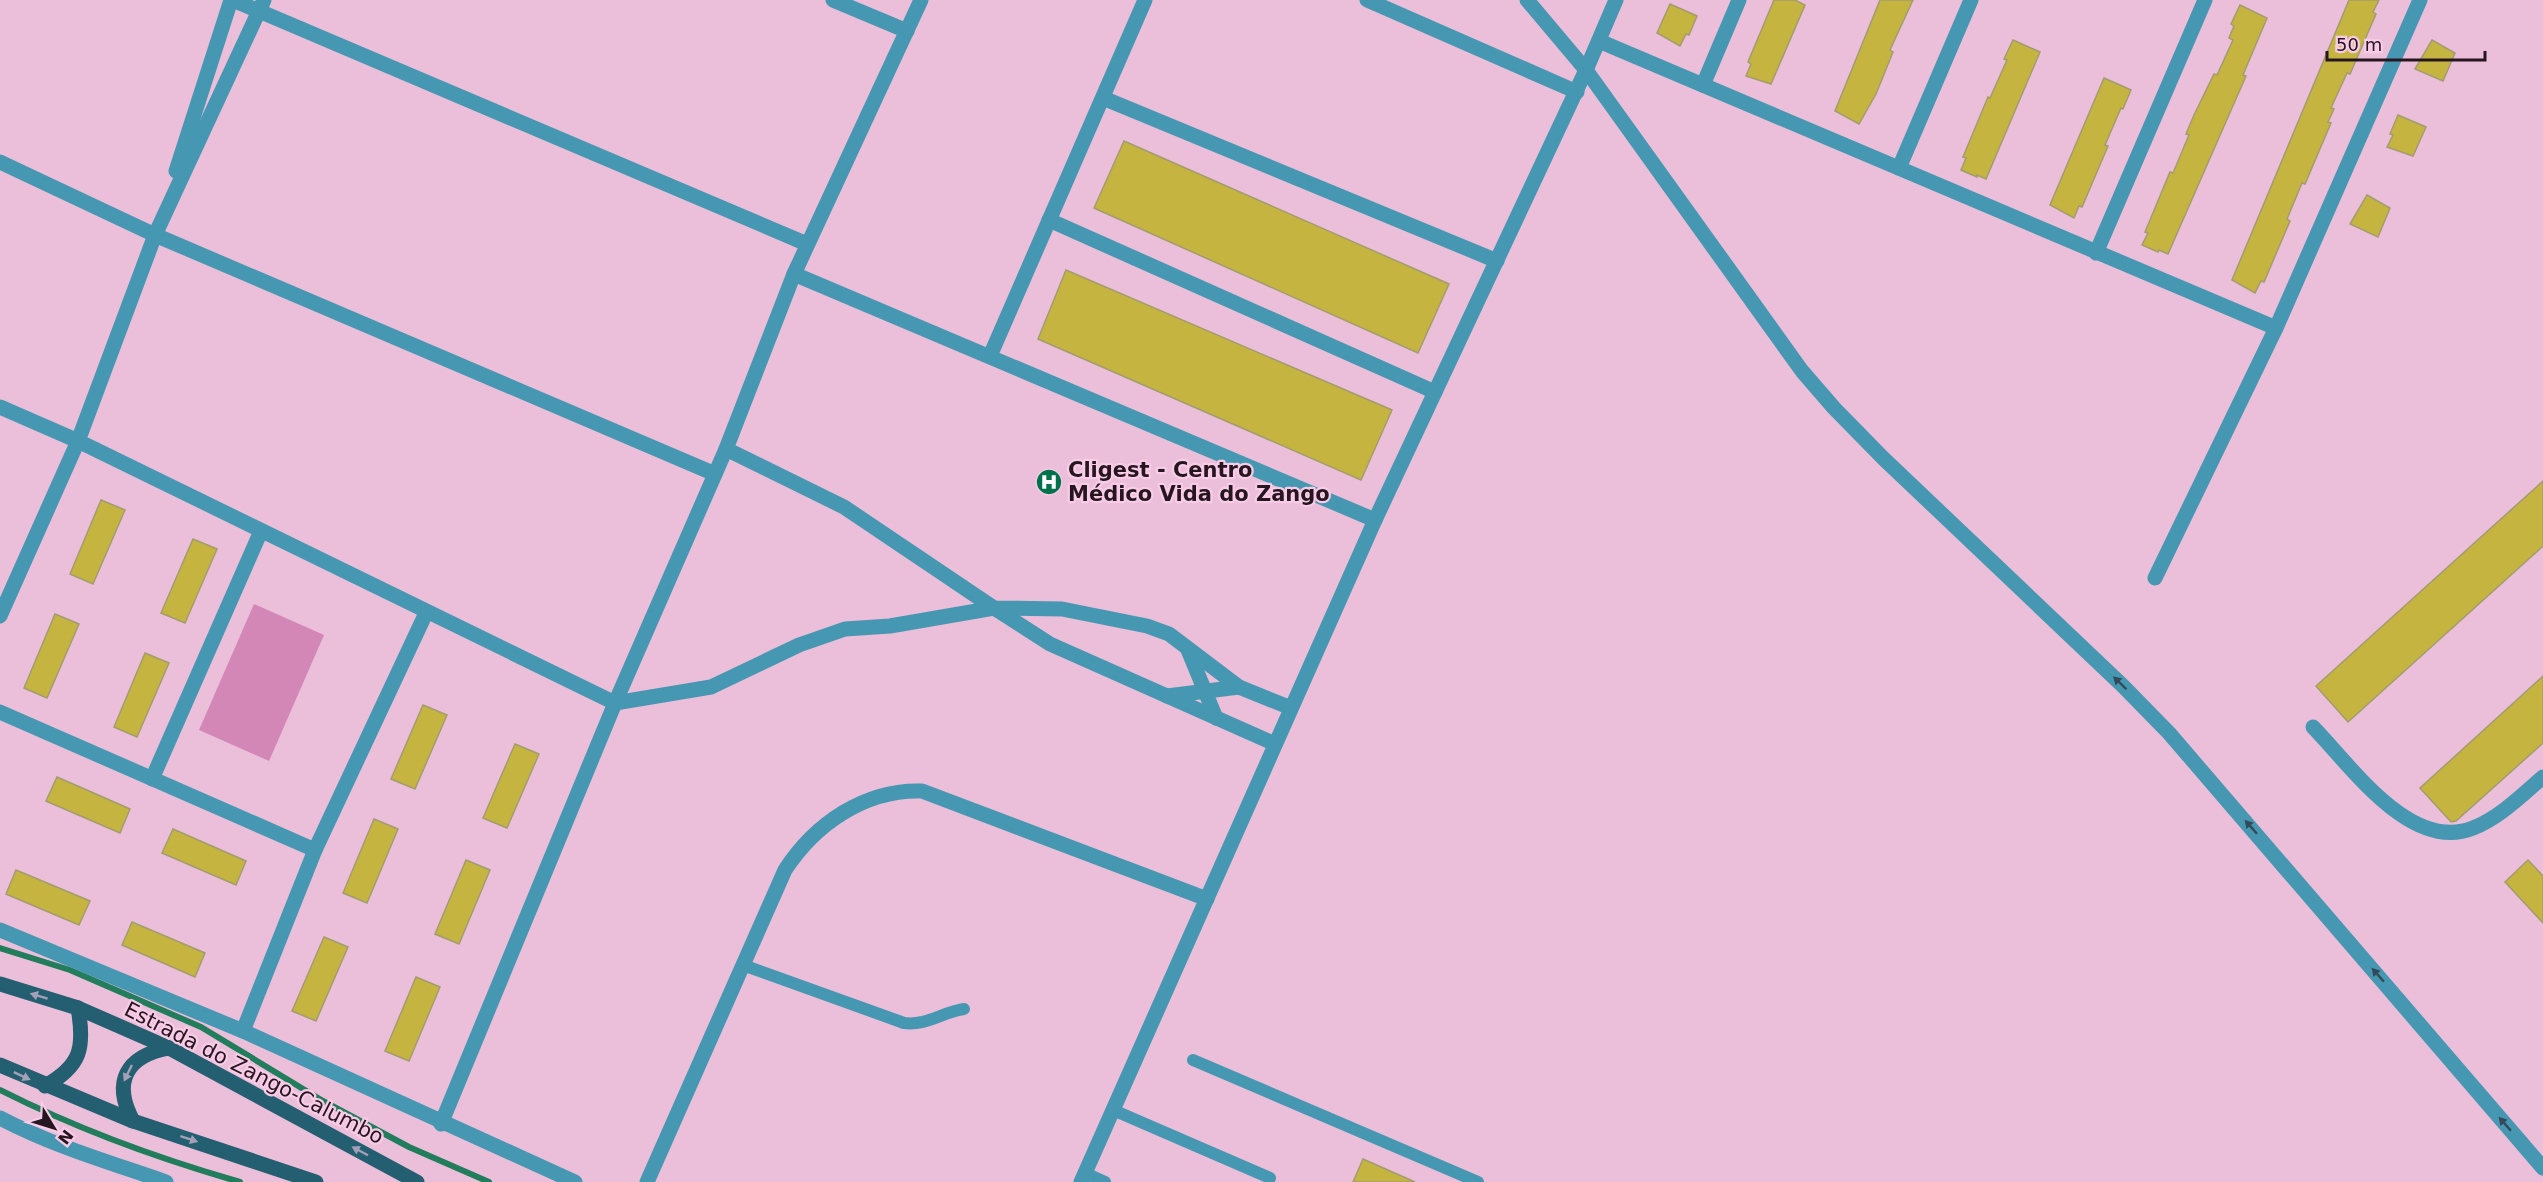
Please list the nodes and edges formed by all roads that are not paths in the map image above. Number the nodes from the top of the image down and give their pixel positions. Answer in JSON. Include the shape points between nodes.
{"nodes":[{"id":1,"x":232,"y":0,"type":"edge"},
{"id":2,"x":833,"y":0,"type":"edge"},
{"id":3,"x":921,"y":0,"type":"edge"},
{"id":4,"x":1144,"y":0,"type":"edge"},
{"id":5,"x":1367,"y":0,"type":"edge"},
{"id":6,"x":1527,"y":0,"type":"edge"},
{"id":7,"x":1616,"y":0,"type":"edge"},
{"id":8,"x":1739,"y":0,"type":"edge"},
{"id":9,"x":1971,"y":0,"type":"edge"},
{"id":10,"x":2205,"y":0,"type":"edge"},
{"id":11,"x":2420,"y":0,"type":"edge"},
{"id":12,"x":262,"y":5,"type":"edge"},
{"id":13,"x":907,"y":31,"type":"junction"},
{"id":14,"x":1599,"y":40,"type":"junction"},
{"id":15,"x":1586,"y":70,"type":"junction"},
{"id":16,"x":1703,"y":85,"type":"junction"},
{"id":17,"x":1577,"y":92,"type":"junction"},
{"id":18,"x":1103,"y":98,"type":"junction"},
{"id":19,"x":1,"y":163,"type":"edge"},
{"id":20,"x":1899,"y":168,"type":"junction"},
{"id":21,"x":1049,"y":220,"type":"junction"},
{"id":22,"x":155,"y":235,"type":"junction"},
{"id":23,"x":807,"y":244,"type":"junction"},
{"id":24,"x":2096,"y":253,"type":"junction"},
{"id":25,"x":1497,"y":261,"type":"junction"},
{"id":26,"x":794,"y":274,"type":"junction"},
{"id":27,"x":2276,"y":328,"type":"junction"},
{"id":28,"x":990,"y":356,"type":"junction"},
{"id":29,"x":1435,"y":392,"type":"junction"},
{"id":30,"x":0,"y":407,"type":"edge"},
{"id":31,"x":78,"y":441,"type":"junction"},
{"id":32,"x":726,"y":449,"type":"junction"},
{"id":33,"x":715,"y":474,"type":"junction"},
{"id":34,"x":1375,"y":520,"type":"junction"},
{"id":35,"x":261,"y":531,"type":"junction"},
{"id":36,"x":2156,"y":578,"type":"dead end"},
{"id":37,"x":994,"y":608,"type":"junction"},
{"id":38,"x":426,"y":613,"type":"junction"},
{"id":39,"x":0,"y":616,"type":"edge"},
{"id":40,"x":1186,"y":648,"type":"junction"},
{"id":41,"x":1239,"y":687,"type":"junction"},
{"id":42,"x":1205,"y":692,"type":"junction"},
{"id":43,"x":1166,"y":696,"type":"junction"},
{"id":44,"x":615,"y":703,"type":"junction"},
{"id":45,"x":1291,"y":708,"type":"junction"},
{"id":46,"x":0,"y":712,"type":"edge"},
{"id":47,"x":1216,"y":718,"type":"junction"},
{"id":48,"x":2313,"y":728,"type":"dead end"},
{"id":49,"x":1275,"y":744,"type":"junction"},
{"id":50,"x":2543,"y":777,"type":"edge"},
{"id":51,"x":152,"y":779,"type":"junction"},
{"id":52,"x":315,"y":850,"type":"junction"},
{"id":53,"x":1207,"y":899,"type":"junction"},
{"id":54,"x":0,"y":930,"type":"edge"},
{"id":55,"x":743,"y":965,"type":"junction"},
{"id":56,"x":0,"y":984,"type":"edge"},
{"id":57,"x":78,"y":1008,"type":"junction"},
{"id":58,"x":964,"y":1009,"type":"dead end"},
{"id":59,"x":243,"y":1031,"type":"junction"},
{"id":60,"x":169,"y":1048,"type":"junction"},
{"id":61,"x":1193,"y":1060,"type":"dead end"},
{"id":62,"x":0,"y":1065,"type":"edge"},
{"id":63,"x":45,"y":1086,"type":"junction"},
{"id":64,"x":1113,"y":1110,"type":"junction"},
{"id":65,"x":0,"y":1118,"type":"edge"},
{"id":66,"x":133,"y":1121,"type":"junction"},
{"id":67,"x":441,"y":1124,"type":"junction"},
{"id":68,"x":2543,"y":1168,"type":"edge"},
{"id":69,"x":1083,"y":1178,"type":"edge"},
{"id":70,"x":1270,"y":1178,"type":"dead end"},
{"id":71,"x":166,"y":1182,"type":"edge"},
{"id":72,"x":316,"y":1182,"type":"edge"},
{"id":73,"x":417,"y":1182,"type":"edge"},
{"id":74,"x":575,"y":1182,"type":"edge"},
{"id":75,"x":647,"y":1182,"type":"edge"},
{"id":76,"x":1105,"y":1182,"type":"edge"},
{"id":77,"x":1478,"y":1182,"type":"edge"}],
"edges":[{"from":1,"to":12,"type":"street"},
{"from":1,"to":22,"type":"street"},
{"from":2,"to":13,"type":"street"},
{"from":3,"to":13,"type":"street"},
{"from":4,"to":18,"type":"street"},
{"from":5,"to":17,"type":"street"},
{"from":6,"to":15,"type":"street"},
{"from":7,"to":14,"type":"street"},
{"from":8,"to":16,"type":"street"},
{"from":9,"to":20,"type":"street"},
{"from":10,"to":24,"type":"street"},
{"from":11,"to":27,"type":"street"},
{"from":12,"to":22,"type":"street"},
{"from":12,"to":23,"type":"street"},
{"from":13,"to":23,"type":"street"},
{"from":14,"to":15,"type":"street"},
{"from":14,"to":16,"type":"street"},
{"from":15,"to":17,"type":"street"},
{"from":68,"to":15,"type":"street","one_way":true,"via":[[2169,733],[1883,458],[1808,378]]},
{"from":16,"to":20,"type":"street"},
{"from":17,"to":25,"type":"street"},
{"from":18,"to":21,"type":"street"},
{"from":18,"to":25,"type":"street"},
{"from":19,"to":22,"type":"street"},
{"from":20,"to":24,"type":"street"},
{"from":21,"to":28,"type":"street"},
{"from":21,"to":29,"type":"street"},
{"from":22,"to":31,"type":"street"},
{"from":22,"to":33,"type":"street"},
{"from":23,"to":26,"type":"street"},
{"from":24,"to":27,"type":"street"},
{"from":25,"to":29,"type":"street"},
{"from":26,"to":28,"type":"street"},
{"from":26,"to":32,"type":"street"},
{"from":27,"to":36,"type":"street"},
{"from":28,"to":34,"type":"street"},
{"from":29,"to":34,"type":"street"},
{"from":30,"to":31,"type":"street"},
{"from":31,"to":35,"type":"street"},
{"from":31,"to":39,"type":"street"},
{"from":32,"to":33,"type":"street"},
{"from":32,"to":37,"type":"street","via":[[844,507]]},
{"from":33,"to":44,"type":"street"},
{"from":34,"to":45,"type":"street"},
{"from":35,"to":38,"type":"street"},
{"from":35,"to":51,"type":"street"},
{"from":37,"to":40,"type":"street","via":[[1062,609],[1147,626],[1169,633]]},
{"from":37,"to":43,"type":"street","via":[[1050,644]]},
{"from":37,"to":44,"type":"street","via":[[890,626],[844,629],[799,645],[711,687]]},
{"from":38,"to":44,"type":"street"},
{"from":38,"to":52,"type":"street"},
{"from":40,"to":41,"type":"street"},
{"from":40,"to":42,"type":"street"},
{"from":41,"to":42,"type":"street"},
{"from":41,"to":45,"type":"street"},
{"from":42,"to":43,"type":"street"},
{"from":42,"to":47,"type":"street"},
{"from":43,"to":47,"type":"street"},
{"from":44,"to":67,"type":"street"},
{"from":45,"to":49,"type":"street"},
{"from":46,"to":51,"type":"street"},
{"from":47,"to":49,"type":"street"},
{"from":48,"to":50,"type":"street","via":[[2404,819],[2434,831],[2454,833],[2474,828]]},
{"from":49,"to":53,"type":"street"},
{"from":51,"to":52,"type":"street"},
{"from":52,"to":59,"type":"street"},
{"from":53,"to":55,"type":"street","via":[[922,791],[900,790],[874,796],[844,812],[797,852],[785,870]]},
{"from":53,"to":64,"type":"street"},
{"from":54,"to":59,"type":"street"},
{"from":55,"to":58,"type":"lane","via":[[904,1023],[916,1025]]},
{"from":55,"to":75,"type":"street"},
{"from":57,"to":56,"type":"main road","name":"Estrada do Zango-Calumbo","one_way":true},
{"from":57,"to":60,"type":"main road","name":"Estrada do Zango-Calumbo"},
{"from":57,"to":63,"type":"main road","via":[[83,1037],[77,1057],[64,1075]]},
{"from":59,"to":67,"type":"street"},
{"from":60,"to":66,"type":"main road","one_way":true,"via":[[149,1052],[125,1074],[125,1107]]},
{"from":73,"to":60,"type":"main road","name":"Estrada do Zango-Calumbo","one_way":true},
{"from":61,"to":77,"type":"lane"},
{"from":62,"to":63,"type":"main road","one_way":true},
{"from":63,"to":66,"type":"main road"},
{"from":64,"to":69,"type":"street"},
{"from":64,"to":70,"type":"lane"},
{"from":65,"to":71,"type":"street","via":[[90,1158]]},
{"from":66,"to":72,"type":"main road","one_way":true},
{"from":67,"to":74,"type":"street"},
{"from":69,"to":76,"type":"lane"}]}
